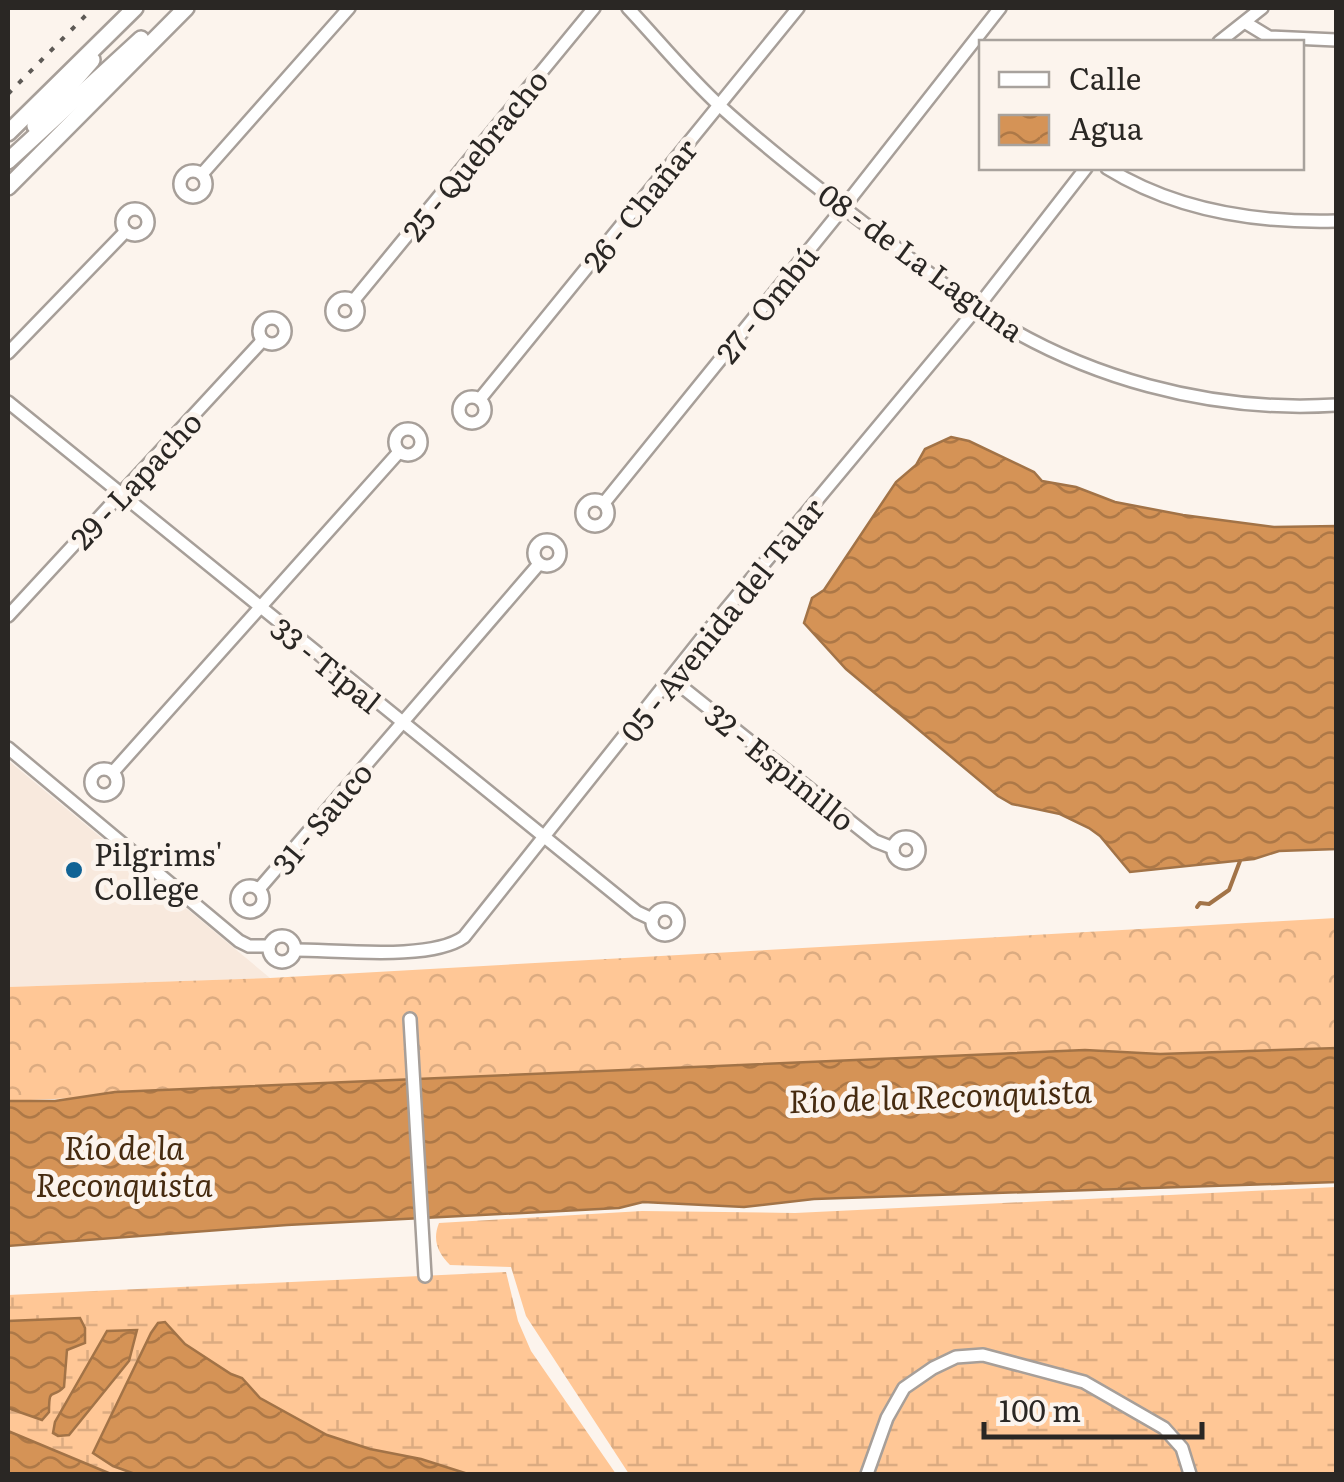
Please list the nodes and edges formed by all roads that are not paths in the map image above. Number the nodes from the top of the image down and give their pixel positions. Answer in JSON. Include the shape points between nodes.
{"nodes":[{"id":1,"x":135,"y":8,"type":"edge"},
{"id":2,"x":182,"y":8,"type":"edge"},
{"id":3,"x":350,"y":8,"type":"edge"},
{"id":4,"x":594,"y":8,"type":"edge"},
{"id":5,"x":628,"y":8,"type":"edge"},
{"id":6,"x":798,"y":8,"type":"edge"},
{"id":7,"x":1000,"y":8,"type":"edge"},
{"id":8,"x":1262,"y":8,"type":"edge"},
{"id":9,"x":121,"y":21,"type":"junction"},
{"id":10,"x":1246,"y":23,"type":"junction"},
{"id":11,"x":1221,"y":40,"type":"edge"},
{"id":12,"x":1336,"y":40,"type":"edge"},
{"id":13,"x":720,"y":106,"type":"junction"},
{"id":14,"x":8,"y":133,"type":"edge"},
{"id":15,"x":8,"y":159,"type":"edge"},
{"id":16,"x":1084,"y":170,"type":"edge"},
{"id":17,"x":1111,"y":170,"type":"edge"},
{"id":18,"x":202,"y":174,"type":"dead end"},
{"id":19,"x":8,"y":187,"type":"edge"},
{"id":20,"x":843,"y":208,"type":"junction"},
{"id":21,"x":1336,"y":221,"type":"edge"},
{"id":22,"x":126,"y":232,"type":"dead end"},
{"id":23,"x":354,"y":300,"type":"dead end"},
{"id":24,"x":977,"y":308,"type":"junction"},
{"id":25,"x":262,"y":341,"type":"dead end"},
{"id":26,"x":8,"y":353,"type":"edge"},
{"id":27,"x":480,"y":399,"type":"dead end"},
{"id":28,"x":8,"y":402,"type":"edge"},
{"id":29,"x":1336,"y":405,"type":"edge"},
{"id":30,"x":399,"y":452,"type":"dead end"},
{"id":31,"x":120,"y":495,"type":"junction"},
{"id":32,"x":604,"y":502,"type":"dead end"},
{"id":33,"x":539,"y":564,"type":"dead end"},
{"id":34,"x":259,"y":608,"type":"junction"},
{"id":35,"x":8,"y":616,"type":"edge"},
{"id":36,"x":672,"y":679,"type":"junction"},
{"id":37,"x":401,"y":723,"type":"junction"},
{"id":38,"x":8,"y":748,"type":"edge"},
{"id":39,"x":113,"y":772,"type":"dead end"},
{"id":40,"x":546,"y":837,"type":"junction"},
{"id":41,"x":893,"y":848,"type":"dead end"},
{"id":42,"x":259,"y":889,"type":"dead end"},
{"id":43,"x":652,"y":920,"type":"dead end"},
{"id":44,"x":269,"y":946,"type":"junction"},
{"id":45,"x":295,"y":950,"type":"junction"},
{"id":46,"x":410,"y":1019,"type":"dead end"},
{"id":47,"x":425,"y":1276,"type":"dead end"},
{"id":48,"x":867,"y":1474,"type":"edge"},
{"id":49,"x":1190,"y":1474,"type":"edge"}],
"edges":[{"from":1,"to":9,"type":"main road"},
{"from":2,"to":15,"type":"main road"},
{"from":2,"to":19,"type":"main road"},
{"from":3,"to":18,"type":"street"},
{"from":4,"to":23,"type":"street","name":"25 - Quebracho"},
{"from":5,"to":13,"type":"street","name":"08 - de La Laguna"},
{"from":6,"to":13,"type":"street","name":"26 - Chañar"},
{"from":7,"to":20,"type":"street","name":"27 - Ombú"},
{"from":8,"to":10,"type":"street"},
{"from":9,"to":14,"type":"main road"},
{"from":9,"to":15,"type":"main road"},
{"from":10,"to":11,"type":"street"},
{"from":10,"to":12,"type":"street","via":[[1269,37]]},
{"from":13,"to":20,"type":"street","name":"08 - de La Laguna"},
{"from":13,"to":27,"type":"street","name":"26 - Chañar"},
{"from":16,"to":24,"type":"street","name":"05 - Avenida del Talar"},
{"from":17,"to":21,"type":"street","via":[[1202,208],[1263,220]]},
{"from":20,"to":24,"type":"street","name":"08 - de La Laguna"},
{"from":20,"to":32,"type":"street","name":"27 - Ombú"},
{"from":22,"to":26,"type":"street"},
{"from":24,"to":29,"type":"street","name":"08 - de La Laguna","via":[[1061,354],[1154,387],[1234,402]]},
{"from":24,"to":36,"type":"street","name":"05 - Avenida del Talar"},
{"from":25,"to":31,"type":"street","name":"29 - Lapacho"},
{"from":28,"to":31,"type":"street","name":"33 - Tipal"},
{"from":30,"to":34,"type":"street"},
{"from":31,"to":34,"type":"street","name":"33 - Tipal"},
{"from":31,"to":35,"type":"street","name":"29 - Lapacho"},
{"from":33,"to":37,"type":"street","name":"31 - Sauco"},
{"from":34,"to":37,"type":"street","name":"33 - Tipal"},
{"from":34,"to":39,"type":"street"},
{"from":36,"to":40,"type":"street","name":"05 - Avenida del Talar"},
{"from":36,"to":41,"type":"street","name":"32 - Espinillo","via":[[874,840]]},
{"from":37,"to":40,"type":"street","name":"33 - Tipal"},
{"from":37,"to":42,"type":"street","name":"31 - Sauco"},
{"from":38,"to":44,"type":"street","via":[[238,941]]},
{"from":40,"to":43,"type":"street","name":"33 - Tipal"},
{"from":40,"to":45,"type":"street","name":"05 - Avenida del Talar","via":[[453,945],[424,951]]},
{"from":44,"to":45,"type":"street","via":[[282,936]]},
{"from":44,"to":45,"type":"street","via":[[280,962]]},
{"from":46,"to":47,"type":"street"},
{"from":48,"to":49,"type":"street","via":[[904,1388],[956,1358],[984,1355],[1084,1382],[1164,1428],[1182,1448]]}]}
